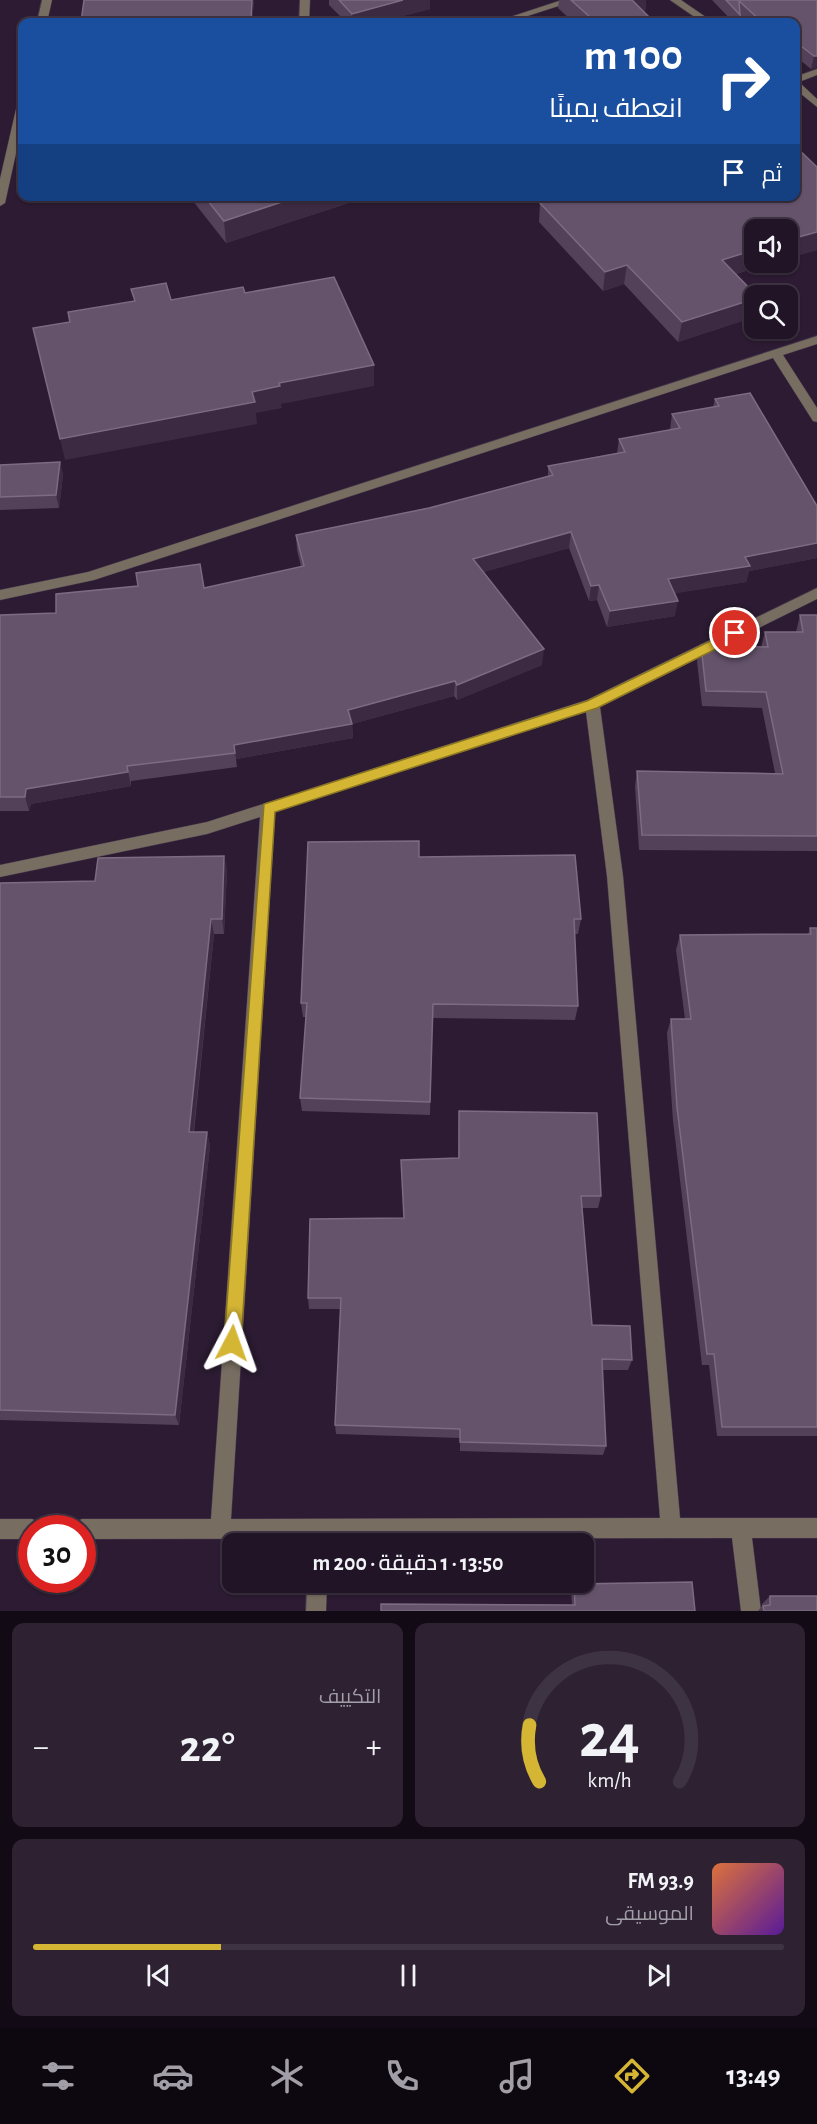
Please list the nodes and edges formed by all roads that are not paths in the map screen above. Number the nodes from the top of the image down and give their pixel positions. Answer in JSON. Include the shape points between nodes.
{"nodes":[{"id":1,"x":47,"y":0,"type":"edge"},
{"id":2,"x":305,"y":0,"type":"edge"},
{"id":3,"x":572,"y":0,"type":"edge"},
{"id":4,"x":675,"y":0,"type":"edge"},
{"id":5,"x":43,"y":18,"type":"edge"},
{"id":6,"x":304,"y":18,"type":"edge"},
{"id":7,"x":513,"y":18,"type":"edge"},
{"id":8,"x":702,"y":18,"type":"edge"},
{"id":9,"x":817,"y":72,"type":"edge"},
{"id":10,"x":800,"y":80,"type":"edge"},
{"id":11,"x":800,"y":87,"type":"edge"},
{"id":12,"x":817,"y":104,"type":"edge"},
{"id":13,"x":18,"y":123,"type":"edge"},
{"id":14,"x":18,"y":173,"type":"edge"},
{"id":15,"x":6,"y":177,"type":"junction"},
{"id":16,"x":0,"y":203,"type":"edge"},
{"id":17,"x":817,"y":340,"type":"edge"},
{"id":18,"x":776,"y":354,"type":"junction"},
{"id":19,"x":817,"y":418,"type":"edge"},
{"id":20,"x":817,"y":593,"type":"edge"},
{"id":21,"x":0,"y":595,"type":"edge"},
{"id":22,"x":592,"y":704,"type":"junction"},
{"id":23,"x":268,"y":808,"type":"junction"},
{"id":24,"x":0,"y":871,"type":"edge"},
{"id":25,"x":671,"y":1528,"type":"junction"},
{"id":26,"x":741,"y":1528,"type":"junction"},
{"id":27,"x":817,"y":1528,"type":"edge"},
{"id":28,"x":0,"y":1529,"type":"edge"},
{"id":29,"x":18,"y":1529,"type":"edge"},
{"id":30,"x":96,"y":1529,"type":"edge"},
{"id":31,"x":220,"y":1529,"type":"junction"},
{"id":32,"x":276,"y":1533,"type":"edge"},
{"id":33,"x":450,"y":1533,"type":"edge"},
{"id":34,"x":317,"y":1593,"type":"edge"},
{"id":35,"x":316,"y":1611,"type":"edge"},
{"id":36,"x":751,"y":1611,"type":"edge"}],
"edges":[{"from":1,"to":5,"type":"street"},
{"from":2,"to":6,"type":"street"},
{"from":3,"to":7,"type":"street"},
{"from":4,"to":8,"type":"street"},
{"from":9,"to":10,"type":"street"},
{"from":11,"to":12,"type":"street"},
{"from":13,"to":15,"type":"street"},
{"from":14,"to":15,"type":"street"},
{"from":15,"to":16,"type":"street"},
{"from":17,"to":18,"type":"street"},
{"from":18,"to":19,"type":"street"},
{"from":18,"to":21,"type":"street","via":[[89,577]]},
{"from":20,"to":22,"type":"street"},
{"from":22,"to":23,"type":"street"},
{"from":22,"to":25,"type":"street","via":[[615,876]]},
{"from":23,"to":24,"type":"street","via":[[207,828]]},
{"from":23,"to":31,"type":"street"},
{"from":25,"to":26,"type":"street"},
{"from":25,"to":33,"type":"street"},
{"from":26,"to":27,"type":"street"},
{"from":26,"to":36,"type":"street"},
{"from":28,"to":29,"type":"street"},
{"from":30,"to":31,"type":"street"},
{"from":31,"to":32,"type":"street"},
{"from":34,"to":35,"type":"street"}]}
